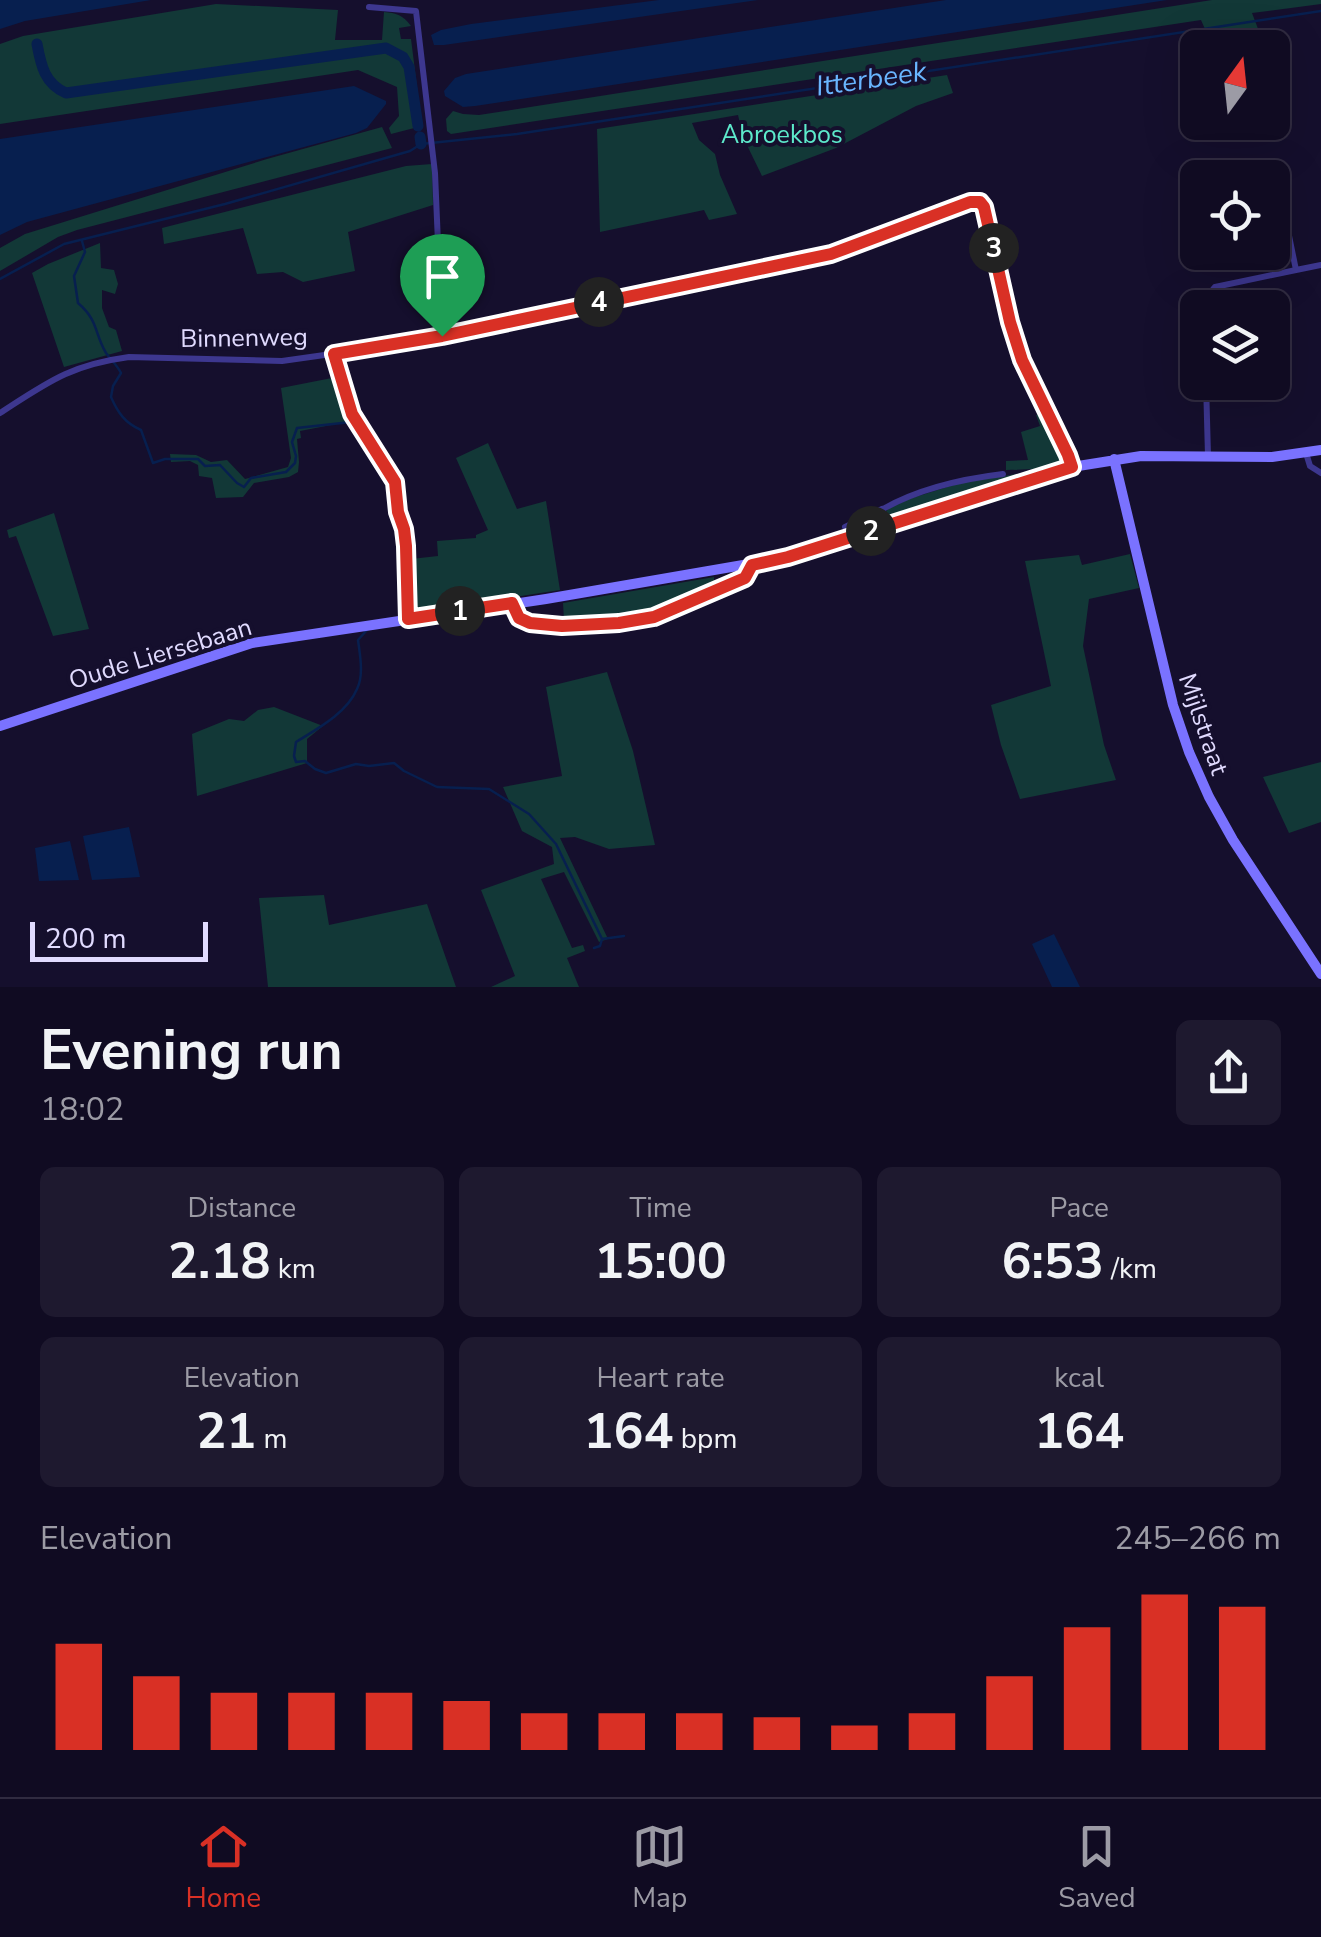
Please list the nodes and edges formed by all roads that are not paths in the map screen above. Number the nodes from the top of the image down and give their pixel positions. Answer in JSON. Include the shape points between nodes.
{"nodes":[{"id":1,"x":369,"y":7,"type":"dead end"},
{"id":2,"x":1290,"y":241,"type":"edge"},
{"id":3,"x":1321,"y":265,"type":"edge"},
{"id":4,"x":1296,"y":270,"type":"junction"},
{"id":5,"x":1213,"y":290,"type":"edge"},
{"id":6,"x":442,"y":336,"type":"junction"},
{"id":7,"x":334,"y":354,"type":"junction"},
{"id":8,"x":1206,"y":400,"type":"edge"},
{"id":9,"x":0,"y":413,"type":"edge"},
{"id":10,"x":1321,"y":450,"type":"edge"},
{"id":11,"x":1306,"y":453,"type":"junction"},
{"id":12,"x":1208,"y":456,"type":"junction"},
{"id":13,"x":1114,"y":459,"type":"junction"},
{"id":14,"x":1072,"y":467,"type":"junction"},
{"id":15,"x":1321,"y":473,"type":"edge"},
{"id":16,"x":1004,"y":474,"type":"dead end"},
{"id":17,"x":883,"y":508,"type":"junction"},
{"id":18,"x":845,"y":527,"type":"dead end"},
{"id":19,"x":880,"y":528,"type":"junction"},
{"id":20,"x":752,"y":565,"type":"junction"},
{"id":21,"x":512,"y":603,"type":"junction"},
{"id":22,"x":408,"y":619,"type":"junction"},
{"id":23,"x":0,"y":726,"type":"edge"},
{"id":24,"x":1321,"y":974,"type":"edge"}],
"edges":[{"from":1,"to":6,"type":"street","via":[[416,11],[435,173]]},
{"from":2,"to":4,"type":"street"},
{"from":3,"to":4,"type":"street"},
{"from":4,"to":5,"type":"street"},
{"from":6,"to":7,"type":"street","name":"Binnenweg"},
{"from":6,"to":14,"type":"street","name":"Binnenweg","via":[[831,254],[976,202],[984,207],[1022,360]]},
{"from":7,"to":9,"type":"street","name":"Binnenweg","via":[[282,361],[104,360],[55,376]]},
{"from":7,"to":22,"type":"street","via":[[352,414],[395,482]]},
{"from":8,"to":12,"type":"street"},
{"from":10,"to":11,"type":"main road","name":"Oude Liersebaan"},
{"from":11,"to":12,"type":"main road","name":"Oude Liersebaan"},
{"from":11,"to":15,"type":"street"},
{"from":12,"to":13,"type":"main road","name":"Oude Liersebaan"},
{"from":13,"to":14,"type":"main road","name":"Oude Liersebaan"},
{"from":13,"to":24,"type":"main road","name":"Mijlstraat","via":[[1189,752],[1233,840]]},
{"from":14,"to":19,"type":"main road","name":"Oude Liersebaan"},
{"from":16,"to":17,"type":"street","via":[[959,480]]},
{"from":17,"to":18,"type":"street"},
{"from":17,"to":19,"type":"street"},
{"from":19,"to":20,"type":"main road","name":"Oude Liersebaan"},
{"from":20,"to":21,"type":"main road","name":"Oude Liersebaan"},
{"from":20,"to":21,"type":"street","name":"Oude Liersebaan","via":[[745,578],[690,602],[619,623],[530,623]]},
{"from":21,"to":22,"type":"main road","name":"Oude Liersebaan"},
{"from":22,"to":23,"type":"main road","name":"Oude Liersebaan","via":[[252,643]]}]}
